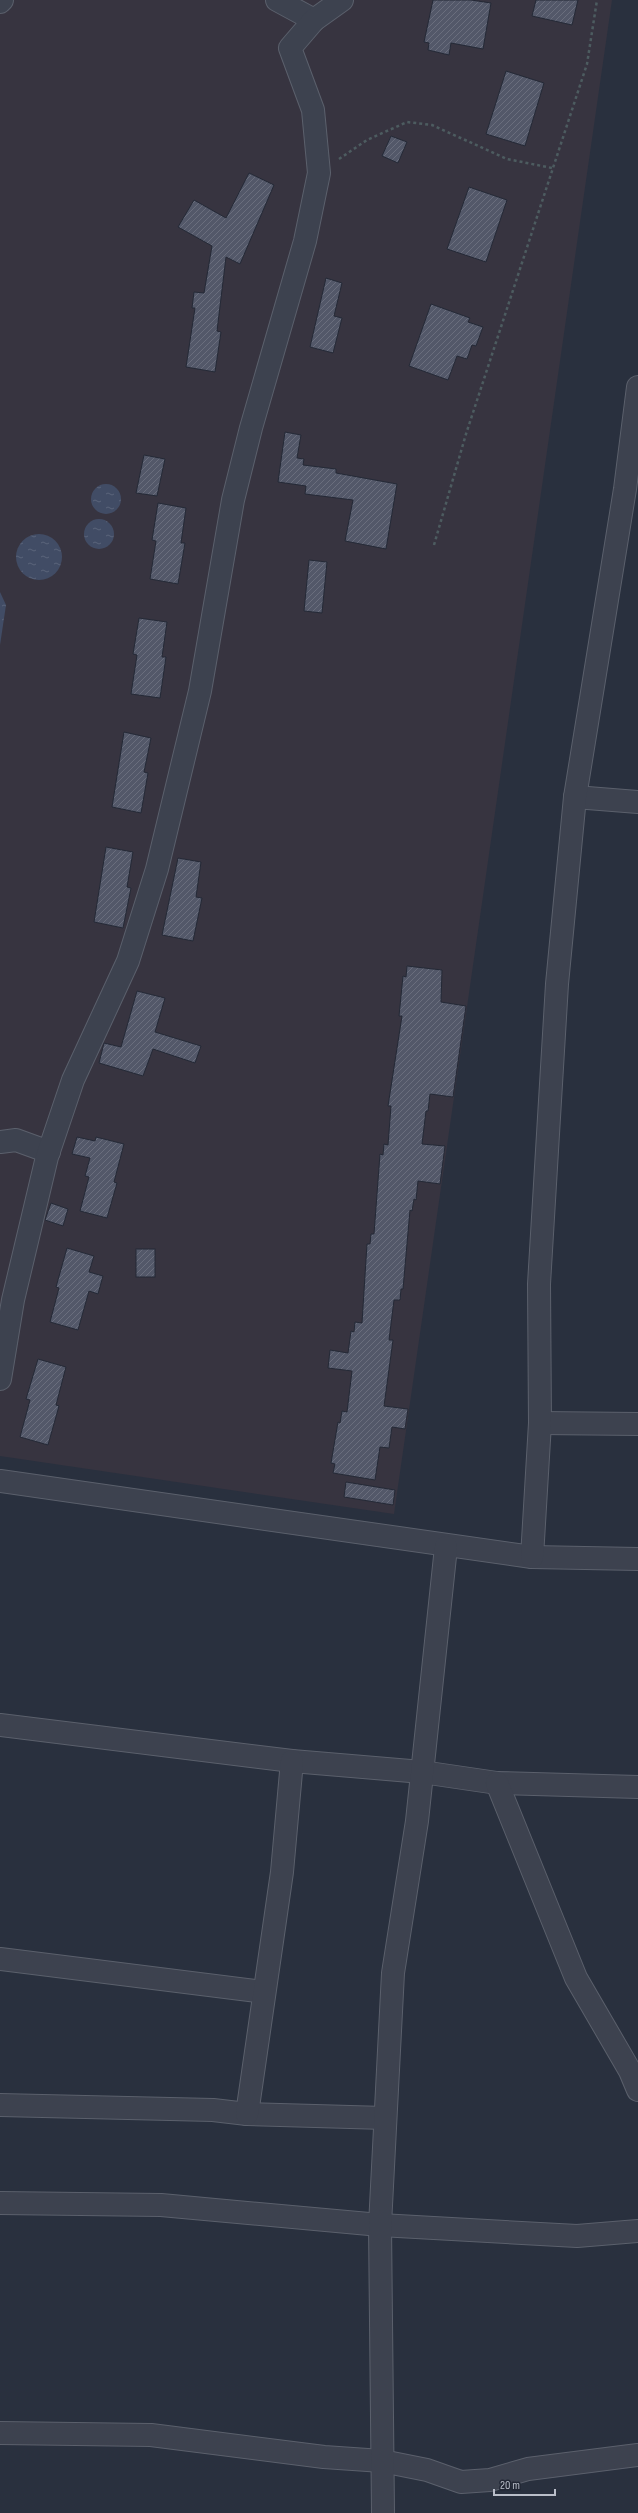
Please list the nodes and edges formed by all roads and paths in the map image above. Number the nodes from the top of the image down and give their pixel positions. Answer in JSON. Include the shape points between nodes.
{"nodes":[{"id":1,"x":277,"y":0,"type":"edge"},
{"id":2,"x":342,"y":0,"type":"edge"},
{"id":3,"x":597,"y":0,"type":"edge"},
{"id":4,"x":314,"y":20,"type":"junction"},
{"id":5,"x":552,"y":168,"type":"junction"},
{"id":6,"x":320,"y":173,"type":"junction"},
{"id":7,"x":638,"y":387,"type":"edge"},
{"id":8,"x":630,"y":501,"type":"edge"},
{"id":9,"x":434,"y":545,"type":"dead end"},
{"id":10,"x":576,"y":797,"type":"junction"},
{"id":11,"x":638,"y":802,"type":"edge"},
{"id":12,"x":0,"y":1142,"type":"edge"},
{"id":13,"x":49,"y":1152,"type":"junction"},
{"id":14,"x":0,"y":1379,"type":"edge"},
{"id":15,"x":540,"y":1422,"type":"junction"},
{"id":16,"x":638,"y":1424,"type":"edge"},
{"id":17,"x":0,"y":1481,"type":"edge"},
{"id":18,"x":446,"y":1546,"type":"junction"},
{"id":19,"x":532,"y":1557,"type":"junction"},
{"id":20,"x":638,"y":1559,"type":"edge"},
{"id":21,"x":0,"y":1725,"type":"edge"},
{"id":22,"x":292,"y":1760,"type":"junction"},
{"id":23,"x":422,"y":1772,"type":"junction"},
{"id":24,"x":497,"y":1784,"type":"junction"},
{"id":25,"x":638,"y":1787,"type":"edge"},
{"id":26,"x":0,"y":1959,"type":"edge"},
{"id":27,"x":264,"y":1992,"type":"junction"},
{"id":28,"x":638,"y":2090,"type":"edge"},
{"id":29,"x":0,"y":2106,"type":"edge"},
{"id":30,"x":247,"y":2114,"type":"junction"},
{"id":31,"x":385,"y":2118,"type":"junction"},
{"id":32,"x":0,"y":2203,"type":"edge"},
{"id":33,"x":380,"y":2225,"type":"junction"},
{"id":34,"x":638,"y":2232,"type":"edge"},
{"id":35,"x":0,"y":2433,"type":"edge"},
{"id":36,"x":638,"y":2455,"type":"edge"},
{"id":37,"x":382,"y":2461,"type":"junction"},
{"id":38,"x":383,"y":2513,"type":"edge"}],
"edges":[{"from":1,"to":4,"type":"street"},
{"from":2,"to":4,"type":"street"},
{"from":3,"to":5,"type":"path","via":[[587,64]]},
{"from":4,"to":6,"type":"street","via":[[290,48],[313,110]]},
{"from":5,"to":6,"type":"path","via":[[507,159],[432,125],[407,122],[367,140]]},
{"from":5,"to":9,"type":"path","via":[[466,434]]},
{"from":6,"to":13,"type":"street","via":[[305,241],[233,500],[200,692],[157,869],[128,961],[73,1080]]},
{"from":7,"to":8,"type":"street"},
{"from":8,"to":10,"type":"street"},
{"from":10,"to":11,"type":"street"},
{"from":10,"to":15,"type":"street","via":[[557,984],[539,1284]]},
{"from":12,"to":13,"type":"street","via":[[16,1140]]},
{"from":13,"to":14,"type":"street","via":[[14,1300]]},
{"from":15,"to":16,"type":"street"},
{"from":15,"to":19,"type":"street"},
{"from":17,"to":18,"type":"street"},
{"from":18,"to":19,"type":"street"},
{"from":18,"to":23,"type":"street"},
{"from":19,"to":20,"type":"street"},
{"from":21,"to":22,"type":"street"},
{"from":22,"to":23,"type":"street"},
{"from":22,"to":27,"type":"street","via":[[282,1872]]},
{"from":23,"to":24,"type":"street"},
{"from":23,"to":31,"type":"street","via":[[417,1821],[392,1973]]},
{"from":24,"to":25,"type":"street"},
{"from":24,"to":28,"type":"street","via":[[576,1978],[630,2071]]},
{"from":26,"to":27,"type":"street"},
{"from":27,"to":30,"type":"street"},
{"from":29,"to":30,"type":"street","via":[[213,2110]]},
{"from":30,"to":31,"type":"street"},
{"from":31,"to":33,"type":"street"},
{"from":32,"to":33,"type":"street","via":[[161,2205]]},
{"from":33,"to":34,"type":"street","via":[[577,2236]]},
{"from":33,"to":37,"type":"street"},
{"from":35,"to":37,"type":"street","via":[[151,2435],[324,2457]]},
{"from":36,"to":37,"type":"street","via":[[528,2469],[490,2480],[462,2482],[427,2470]]},
{"from":37,"to":38,"type":"street"}]}
